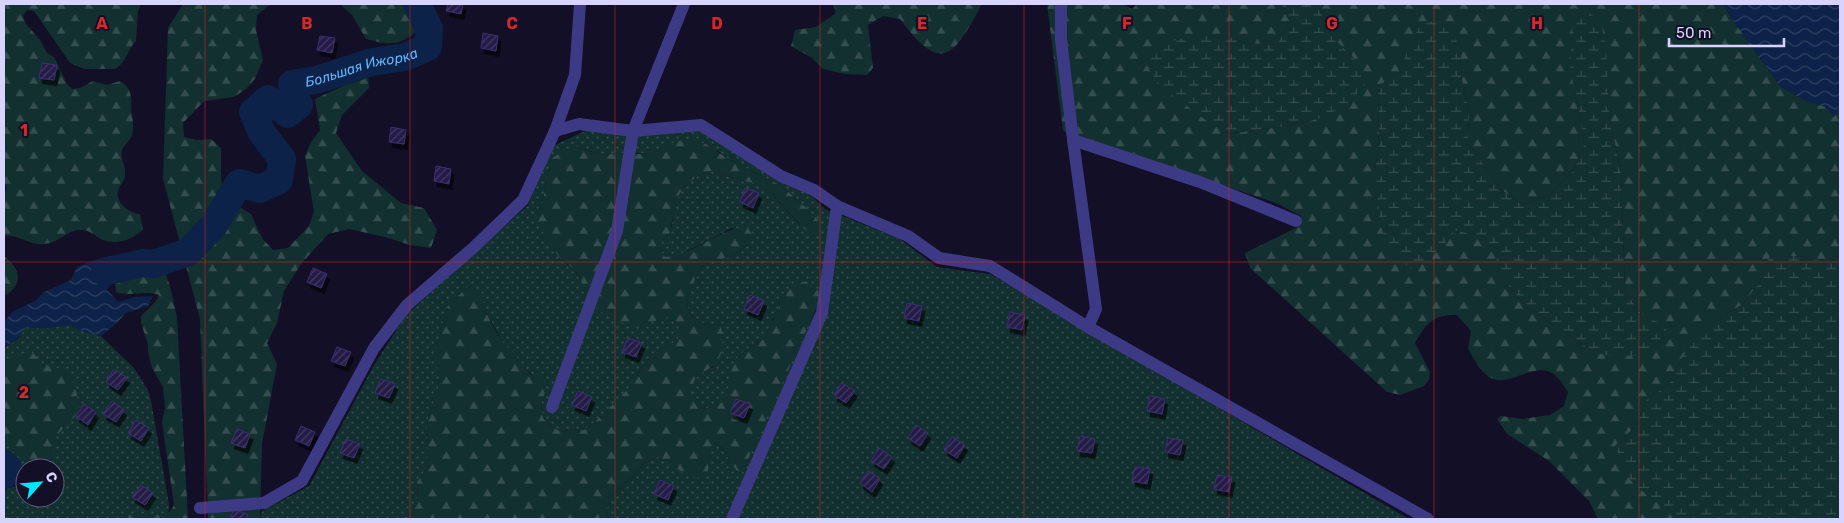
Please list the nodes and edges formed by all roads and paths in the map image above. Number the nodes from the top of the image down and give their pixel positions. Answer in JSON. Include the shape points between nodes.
{"nodes":[{"id":1,"x":580,"y":4,"type":"edge"},
{"id":2,"x":684,"y":4,"type":"edge"},
{"id":3,"x":1061,"y":4,"type":"edge"},
{"id":4,"x":632,"y":131,"type":"junction"},
{"id":5,"x":556,"y":132,"type":"junction"},
{"id":6,"x":1073,"y":140,"type":"junction"},
{"id":7,"x":836,"y":206,"type":"junction"},
{"id":8,"x":1296,"y":221,"type":"dead end"},
{"id":9,"x":1088,"y":326,"type":"junction"},
{"id":10,"x":552,"y":407,"type":"dead end"},
{"id":11,"x":200,"y":508,"type":"dead end"},
{"id":12,"x":732,"y":519,"type":"edge"},
{"id":13,"x":1428,"y":519,"type":"edge"}],
"edges":[{"from":1,"to":5,"type":"lane","via":[[575,75]]},
{"from":2,"to":4,"type":"lane"},
{"from":3,"to":6,"type":"lane","via":[[1061,40]]},
{"from":4,"to":5,"type":"lane","via":[[579,124]]},
{"from":4,"to":7,"type":"lane","via":[[701,125],[781,176],[814,190]]},
{"from":4,"to":10,"type":"lane","via":[[617,231]]},
{"from":5,"to":11,"type":"lane","via":[[523,200],[408,305],[374,348],[302,481],[264,503]]},
{"from":6,"to":8,"type":"lane","via":[[1200,182]]},
{"from":6,"to":9,"type":"lane","via":[[1096,309]]},
{"from":7,"to":9,"type":"lane","via":[[908,236],[938,258],[990,266]]},
{"from":7,"to":12,"type":"lane","via":[[822,313]]},
{"from":9,"to":13,"type":"lane"}]}
